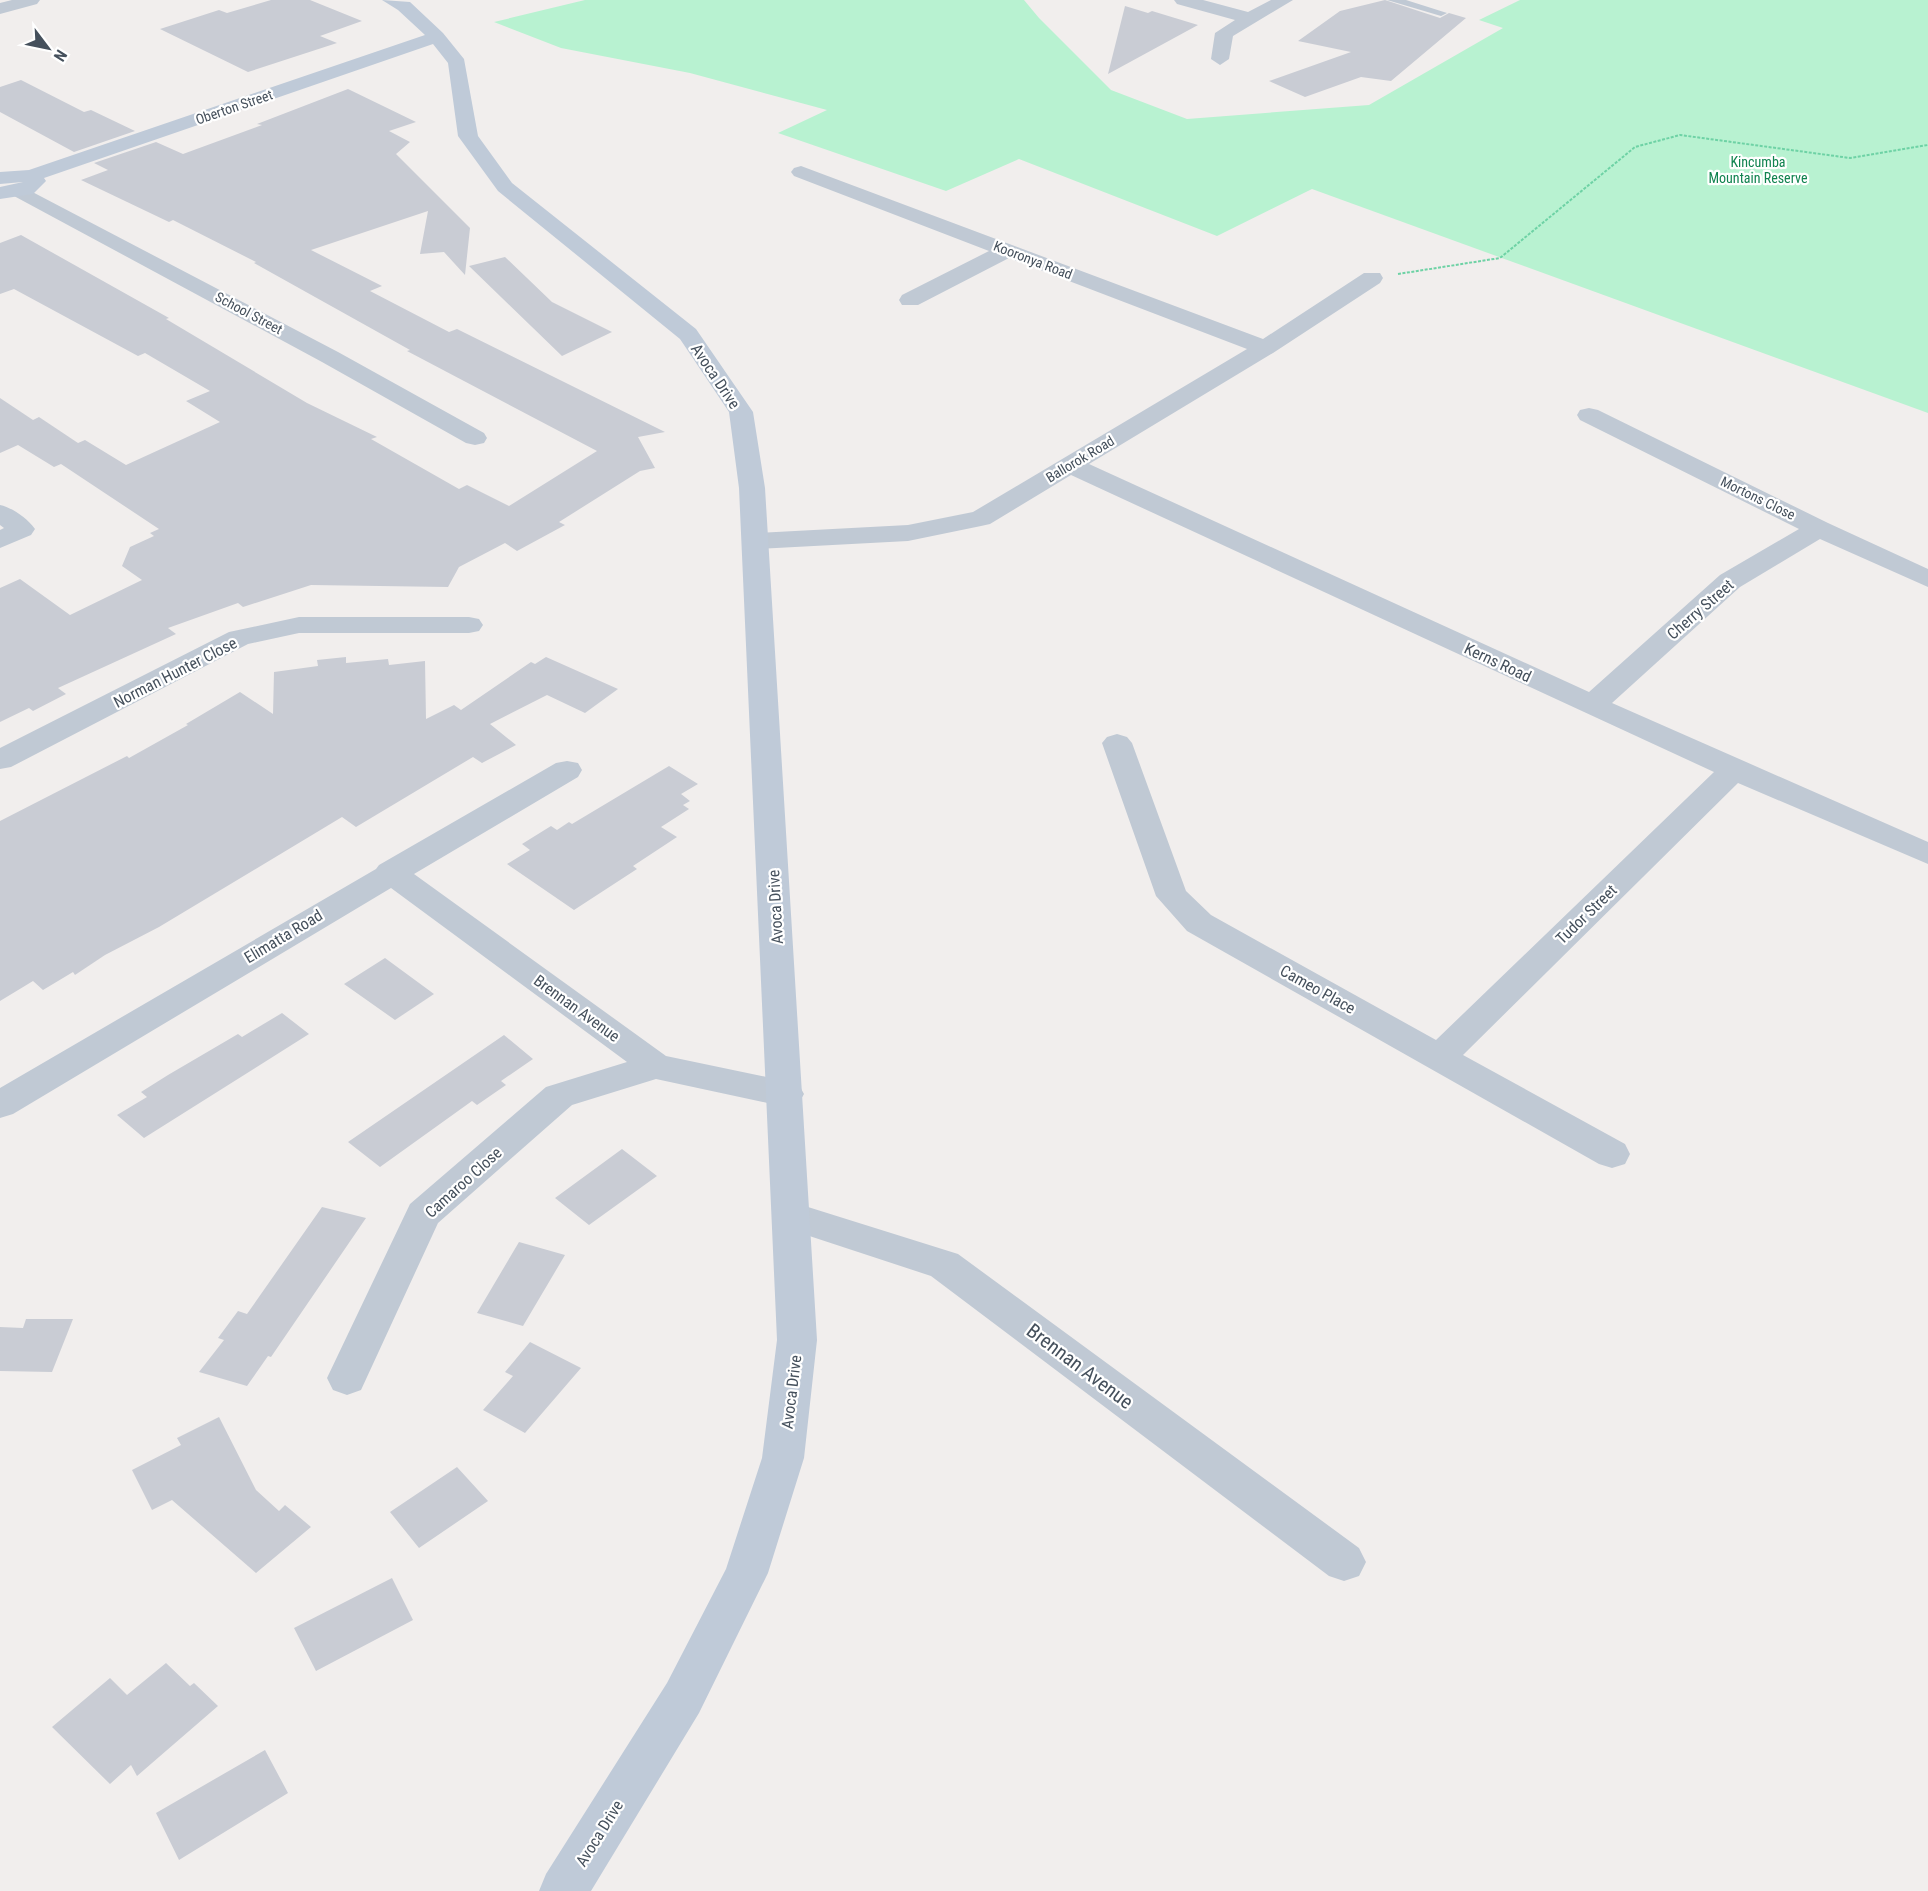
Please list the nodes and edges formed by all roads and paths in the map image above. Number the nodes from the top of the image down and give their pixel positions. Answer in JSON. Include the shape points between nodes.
{"nodes":[{"id":1,"x":31,"y":0,"type":"edge"},
{"id":2,"x":1183,"y":0,"type":"edge"},
{"id":3,"x":1284,"y":0,"type":"edge"},
{"id":4,"x":1393,"y":0,"type":"edge"},
{"id":5,"x":400,"y":2,"type":"edge"},
{"id":6,"x":0,"y":9,"type":"edge"},
{"id":7,"x":1441,"y":13,"type":"dead end"},
{"id":8,"x":1248,"y":18,"type":"junction"},
{"id":9,"x":437,"y":37,"type":"junction"},
{"id":10,"x":1220,"y":59,"type":"dead end"},
{"id":11,"x":1928,"y":146,"type":"edge"},
{"id":12,"x":801,"y":172,"type":"dead end"},
{"id":13,"x":0,"y":178,"type":"edge"},
{"id":14,"x":17,"y":187,"type":"edge"},
{"id":15,"x":1008,"y":250,"type":"junction"},
{"id":16,"x":1372,"y":278,"type":"joint"},
{"id":17,"x":910,"y":300,"type":"dead end"},
{"id":18,"x":1265,"y":348,"type":"junction"},
{"id":19,"x":1589,"y":415,"type":"dead end"},
{"id":20,"x":475,"y":438,"type":"dead end"},
{"id":21,"x":1070,"y":465,"type":"junction"},
{"id":22,"x":0,"y":513,"type":"edge"},
{"id":23,"x":1819,"y":529,"type":"junction"},
{"id":24,"x":0,"y":540,"type":"edge"},
{"id":25,"x":755,"y":541,"type":"junction"},
{"id":26,"x":1928,"y":579,"type":"edge"},
{"id":27,"x":469,"y":625,"type":"dead end"},
{"id":28,"x":1592,"y":705,"type":"junction"},
{"id":29,"x":1117,"y":743,"type":"dead end"},
{"id":30,"x":0,"y":760,"type":"edge"},
{"id":31,"x":567,"y":770,"type":"dead end"},
{"id":32,"x":1734,"y":770,"type":"junction"},
{"id":33,"x":1928,"y":854,"type":"edge"},
{"id":34,"x":390,"y":872,"type":"junction"},
{"id":35,"x":1439,"y":1058,"type":"junction"},
{"id":36,"x":656,"y":1066,"type":"junction"},
{"id":37,"x":786,"y":1094,"type":"junction"},
{"id":38,"x":0,"y":1105,"type":"edge"},
{"id":39,"x":1612,"y":1154,"type":"dead end"},
{"id":40,"x":792,"y":1216,"type":"junction"},
{"id":41,"x":347,"y":1378,"type":"dead end"},
{"id":42,"x":1344,"y":1562,"type":"dead end"},
{"id":43,"x":563,"y":1891,"type":"edge"}],
"edges":[{"from":1,"to":6,"type":"street"},
{"from":2,"to":8,"type":"street"},
{"from":3,"to":8,"type":"street"},
{"from":4,"to":7,"type":"lane"},
{"from":5,"to":9,"type":"main road","name":"Avoca Drive"},
{"from":8,"to":10,"type":"street","via":[[1224,33]]},
{"from":9,"to":14,"type":"main road","name":"Oberton Street"},
{"from":9,"to":25,"type":"main road","name":"Avoca Drive","via":[[457,63],[468,136],[505,187],[688,334],[741,412]]},
{"from":11,"to":16,"type":"path","via":[[1850,158],[1680,135],[1635,147],[1500,258]]},
{"from":12,"to":15,"type":"street","name":"Kooronya Road"},
{"from":13,"to":14,"type":"main road","name":"Oberton Street","via":[[16,175]]},
{"from":14,"to":20,"type":"street","name":"School Street"},
{"from":15,"to":17,"type":"street"},
{"from":15,"to":18,"type":"street","name":"Kooronya Road"},
{"from":16,"to":18,"type":"street","name":"Ballorok Road"},
{"from":18,"to":21,"type":"street","name":"Ballorok Road"},
{"from":19,"to":23,"type":"street","name":"Mortons Close"},
{"from":21,"to":25,"type":"street","name":"Ballorok Road","via":[[981,518],[908,533]]},
{"from":21,"to":28,"type":"street","name":"Kerns Road"},
{"from":22,"to":24,"type":"street","via":[[22,529]]},
{"from":23,"to":26,"type":"street","name":"Mortons Close"},
{"from":23,"to":28,"type":"street","name":"Cherry Street","via":[[1730,580]]},
{"from":25,"to":37,"type":"main road","name":"Avoca Drive"},
{"from":27,"to":30,"type":"street","name":"Norman Hunter Close","via":[[298,625],[239,638]]},
{"from":28,"to":32,"type":"street","name":"Kerns Road"},
{"from":29,"to":35,"type":"street","name":"Cameo Place","via":[[1172,896],[1199,923]]},
{"from":31,"to":34,"type":"street","name":"Elimatta Road"},
{"from":32,"to":33,"type":"street","name":"Kerns Road"},
{"from":32,"to":35,"type":"street","name":"Tudor Street"},
{"from":34,"to":36,"type":"street","name":"Brennan Avenue"},
{"from":34,"to":38,"type":"street","name":"Elimatta Road"},
{"from":35,"to":39,"type":"street","name":"Cameo Place"},
{"from":36,"to":37,"type":"street","name":"Brennan Avenue"},
{"from":36,"to":41,"type":"street","name":"Camaroo Close","via":[[559,1096],[423,1214]]},
{"from":37,"to":40,"type":"main road","name":"Avoca Drive"},
{"from":40,"to":42,"type":"street","name":"Brennan Avenue","via":[[944,1265]]},
{"from":40,"to":43,"type":"main road","name":"Avoca Drive","via":[[797,1340],[783,1458],[746,1573],[683,1698]]}]}
